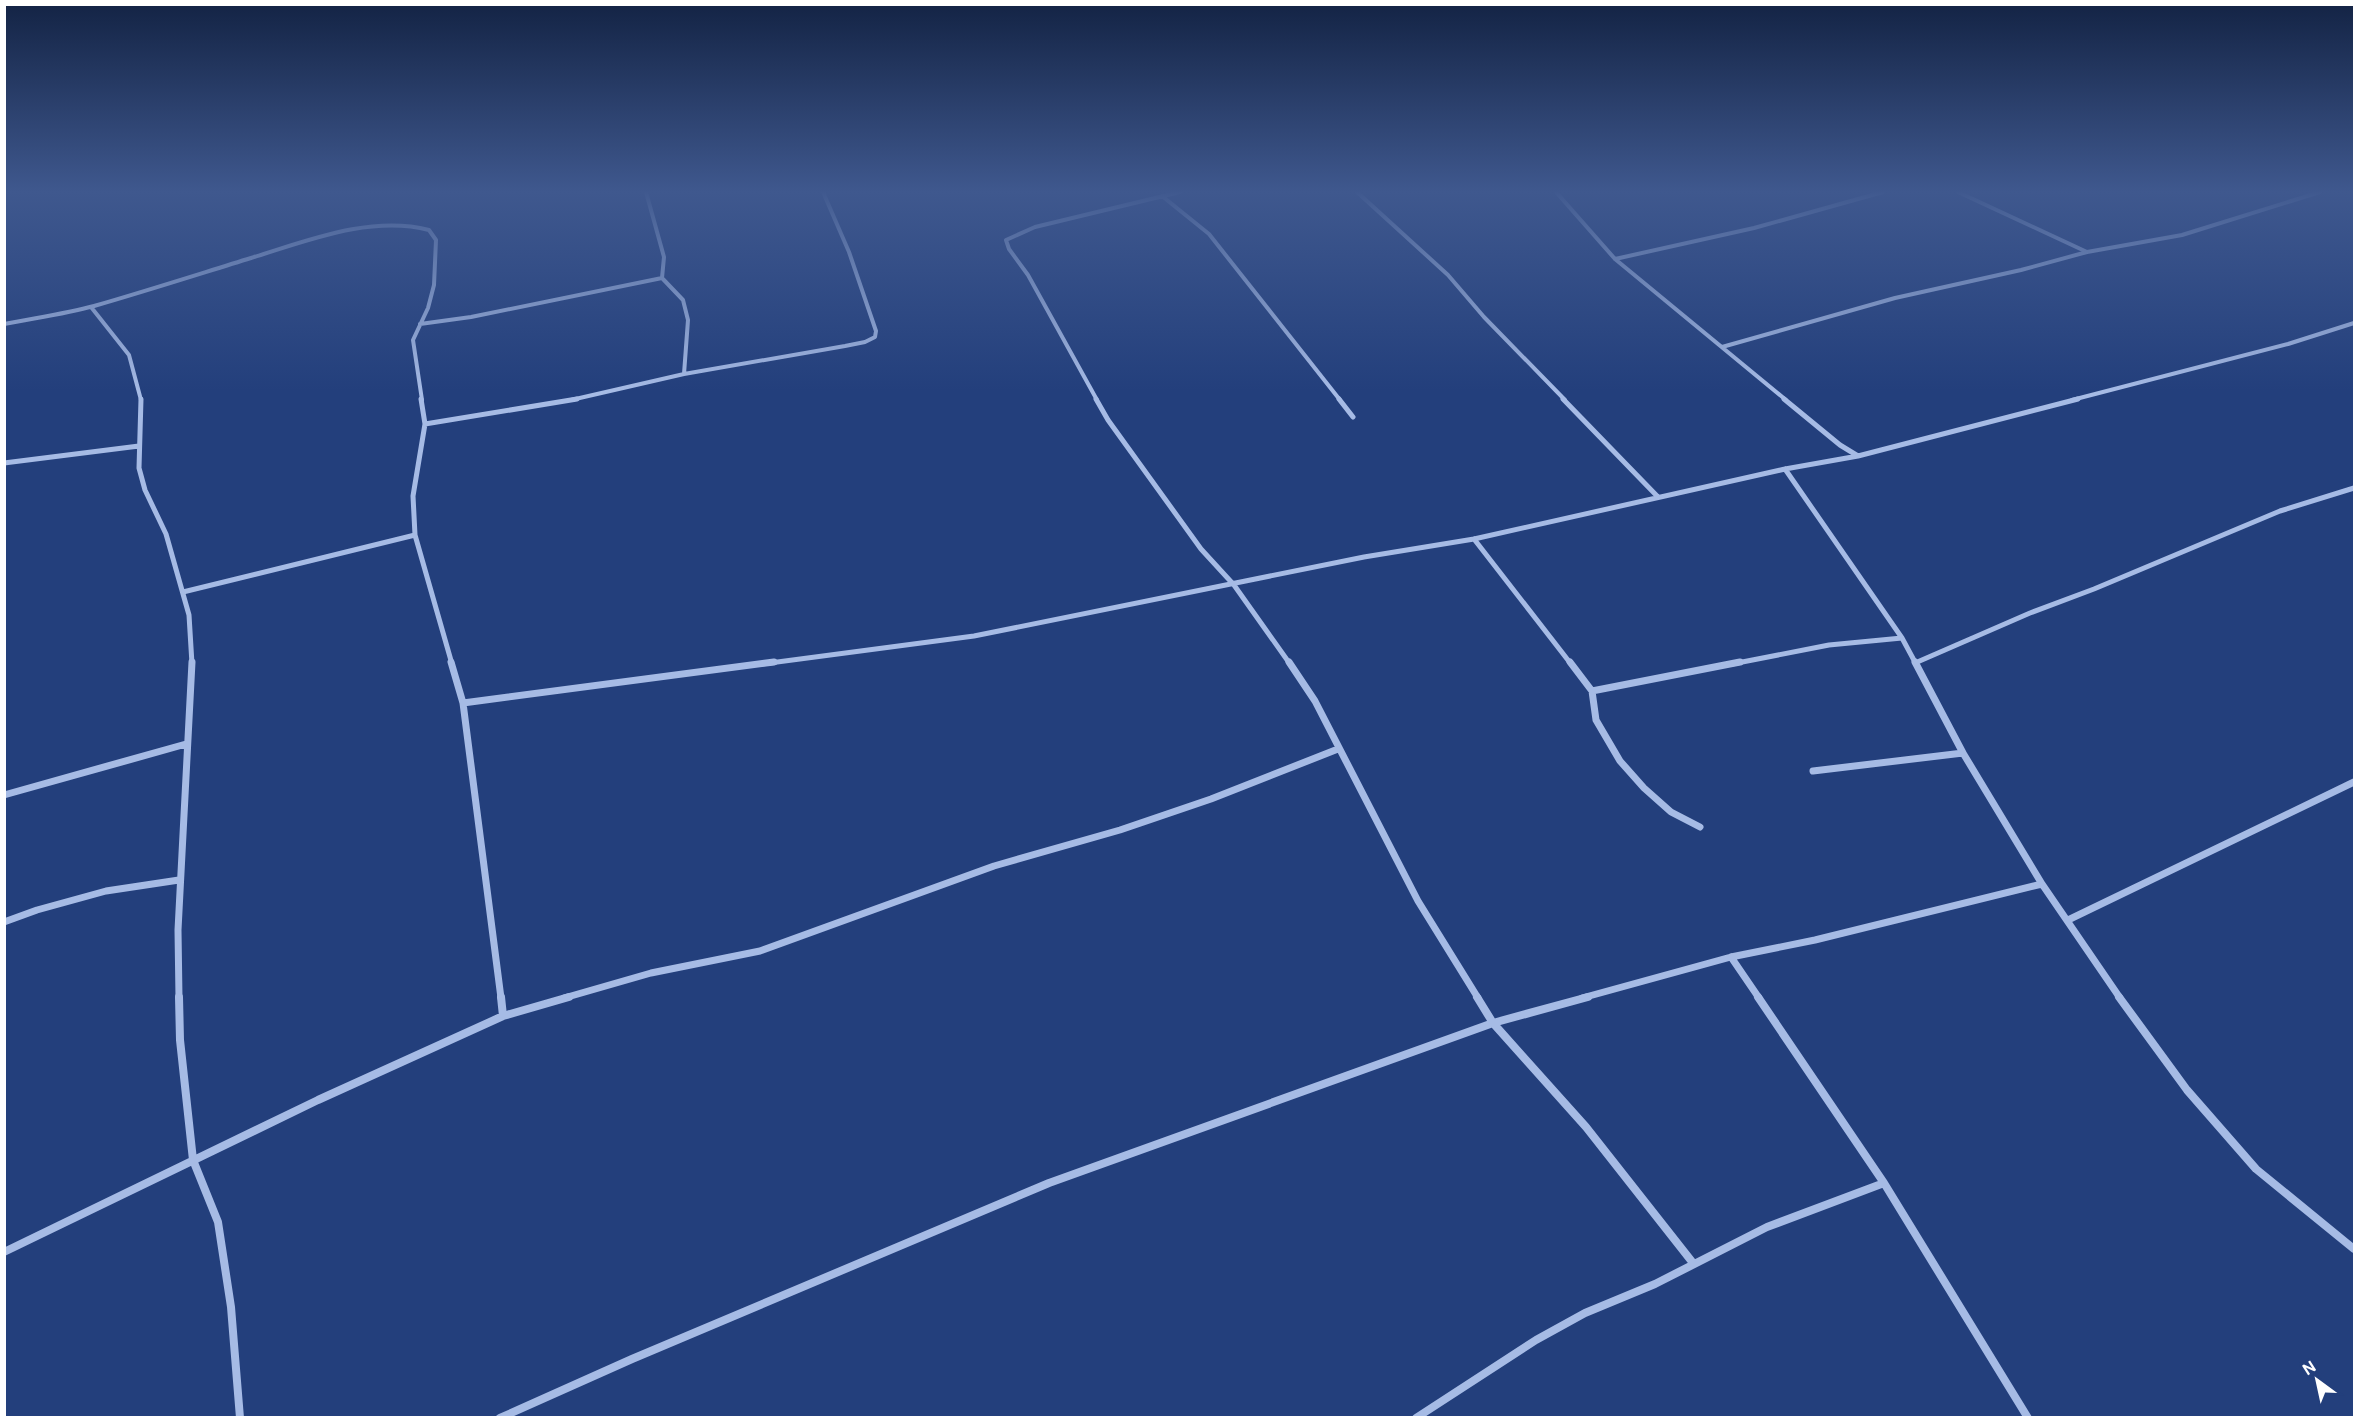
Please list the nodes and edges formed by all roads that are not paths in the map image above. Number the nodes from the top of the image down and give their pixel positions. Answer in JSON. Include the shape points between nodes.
{"nodes":[{"id":1,"x":250,"y":258,"type":"edge"},
{"id":2,"x":435,"y":258,"type":"edge"},
{"id":3,"x":664,"y":258,"type":"edge"},
{"id":4,"x":851,"y":258,"type":"edge"},
{"id":5,"x":1016,"y":258,"type":"edge"},
{"id":6,"x":1230,"y":258,"type":"edge"},
{"id":7,"x":1430,"y":258,"type":"edge"},
{"id":8,"x":2064,"y":258,"type":"edge"},
{"id":9,"x":1615,"y":259,"type":"edge"},
{"id":10,"x":662,"y":278,"type":"junction"},
{"id":11,"x":91,"y":307,"type":"junction"},
{"id":12,"x":2355,"y":323,"type":"edge"},
{"id":13,"x":4,"y":324,"type":"edge"},
{"id":14,"x":420,"y":324,"type":"junction"},
{"id":15,"x":1722,"y":347,"type":"junction"},
{"id":16,"x":684,"y":374,"type":"junction"},
{"id":17,"x":1353,"y":417,"type":"dead end"},
{"id":18,"x":425,"y":424,"type":"junction"},
{"id":19,"x":139,"y":447,"type":"junction"},
{"id":20,"x":1858,"y":456,"type":"junction"},
{"id":21,"x":4,"y":463,"type":"edge"},
{"id":22,"x":1785,"y":469,"type":"junction"},
{"id":23,"x":2355,"y":489,"type":"edge"},
{"id":24,"x":1658,"y":497,"type":"junction"},
{"id":25,"x":415,"y":535,"type":"junction"},
{"id":26,"x":1474,"y":539,"type":"junction"},
{"id":27,"x":1234,"y":585,"type":"junction"},
{"id":28,"x":183,"y":592,"type":"junction"},
{"id":29,"x":1902,"y":638,"type":"junction"},
{"id":30,"x":1915,"y":663,"type":"junction"},
{"id":31,"x":1592,"y":691,"type":"junction"},
{"id":32,"x":463,"y":703,"type":"junction"},
{"id":33,"x":186,"y":744,"type":"junction"},
{"id":34,"x":1338,"y":749,"type":"junction"},
{"id":35,"x":1963,"y":753,"type":"junction"},
{"id":36,"x":1813,"y":771,"type":"dead end"},
{"id":37,"x":2355,"y":783,"type":"edge"},
{"id":38,"x":4,"y":795,"type":"edge"},
{"id":39,"x":1700,"y":827,"type":"dead end"},
{"id":40,"x":179,"y":880,"type":"junction"},
{"id":41,"x":2042,"y":884,"type":"junction"},
{"id":42,"x":2068,"y":920,"type":"junction"},
{"id":43,"x":4,"y":922,"type":"edge"},
{"id":44,"x":1731,"y":957,"type":"junction"},
{"id":45,"x":503,"y":1016,"type":"junction"},
{"id":46,"x":1493,"y":1023,"type":"junction"},
{"id":47,"x":193,"y":1160,"type":"junction"},
{"id":48,"x":1884,"y":1183,"type":"junction"},
{"id":49,"x":2355,"y":1249,"type":"edge"},
{"id":50,"x":4,"y":1252,"type":"edge"},
{"id":51,"x":1693,"y":1263,"type":"junction"},
{"id":52,"x":240,"y":1418,"type":"edge"},
{"id":53,"x":500,"y":1418,"type":"edge"},
{"id":54,"x":1416,"y":1418,"type":"edge"},
{"id":55,"x":2028,"y":1418,"type":"edge"}],
"edges":[{"from":1,"to":11,"type":"street"},
{"from":2,"to":14,"type":"street","via":[[434,285]]},
{"from":3,"to":10,"type":"street"},
{"from":4,"to":16,"type":"street","via":[[875,337],[866,342]]},
{"from":5,"to":27,"type":"street","via":[[1108,420],[1201,549]]},
{"from":6,"to":17,"type":"street"},
{"from":7,"to":24,"type":"street"},
{"from":8,"to":15,"type":"street","via":[[1895,298]]},
{"from":9,"to":15,"type":"street"},
{"from":10,"to":14,"type":"street"},
{"from":10,"to":16,"type":"street","via":[[683,300],[688,320]]},
{"from":11,"to":13,"type":"street"},
{"from":11,"to":19,"type":"street","via":[[129,355],[142,404]]},
{"from":12,"to":20,"type":"street"},
{"from":14,"to":18,"type":"street","via":[[413,340]]},
{"from":15,"to":20,"type":"street"},
{"from":16,"to":18,"type":"street","via":[[559,403]]},
{"from":18,"to":25,"type":"street","via":[[413,496]]},
{"from":19,"to":21,"type":"street"},
{"from":19,"to":28,"type":"street","via":[[145,490],[166,534]]},
{"from":20,"to":22,"type":"street"},
{"from":22,"to":24,"type":"street"},
{"from":22,"to":29,"type":"street"},
{"from":23,"to":30,"type":"street","via":[[2280,511]]},
{"from":24,"to":26,"type":"street"},
{"from":25,"to":28,"type":"street"},
{"from":25,"to":32,"type":"street"},
{"from":26,"to":27,"type":"street","via":[[1364,557]]},
{"from":26,"to":31,"type":"street"},
{"from":27,"to":32,"type":"street","via":[[974,636]]},
{"from":27,"to":34,"type":"street","via":[[1315,701]]},
{"from":28,"to":33,"type":"street","via":[[189,615],[192,664]]},
{"from":29,"to":30,"type":"street"},
{"from":29,"to":31,"type":"street","via":[[1829,645]]},
{"from":30,"to":35,"type":"street"},
{"from":31,"to":39,"type":"street","via":[[1596,720],[1620,761],[1671,812]]},
{"from":32,"to":45,"type":"street"},
{"from":33,"to":38,"type":"street"},
{"from":33,"to":40,"type":"street","via":[[186,812]]},
{"from":34,"to":45,"type":"street","via":[[1211,799],[994,866],[760,951],[651,973]]},
{"from":34,"to":46,"type":"street","via":[[1418,901]]},
{"from":35,"to":36,"type":"street"},
{"from":35,"to":41,"type":"street"},
{"from":37,"to":42,"type":"street"},
{"from":40,"to":43,"type":"street","via":[[106,891]]},
{"from":40,"to":47,"type":"street","via":[[180,1040]]},
{"from":41,"to":42,"type":"street"},
{"from":41,"to":44,"type":"street"},
{"from":42,"to":49,"type":"street","via":[[2118,997],[2225,1134],[2256,1169]]},
{"from":44,"to":46,"type":"street"},
{"from":44,"to":48,"type":"street"},
{"from":45,"to":47,"type":"street"},
{"from":46,"to":51,"type":"street","via":[[1586,1127]]},
{"from":46,"to":53,"type":"street","via":[[1049,1183]]},
{"from":47,"to":50,"type":"street"},
{"from":47,"to":52,"type":"street","via":[[218,1222],[231,1307]]},
{"from":48,"to":51,"type":"street","via":[[1767,1227]]},
{"from":48,"to":55,"type":"street"},
{"from":51,"to":54,"type":"street","via":[[1536,1340]]}]}
